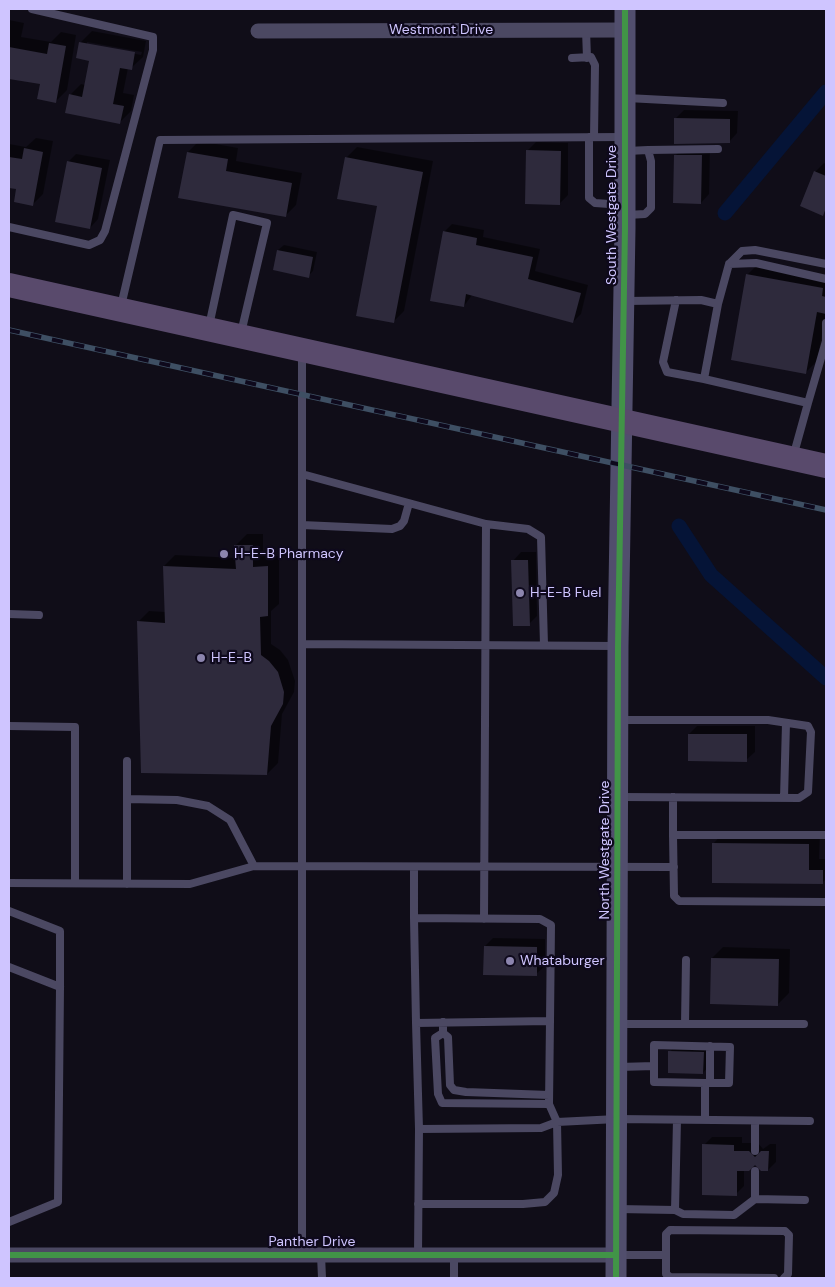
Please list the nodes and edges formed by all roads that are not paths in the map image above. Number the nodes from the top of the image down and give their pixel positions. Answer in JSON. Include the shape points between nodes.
{"nodes":[{"id":1,"x":32,"y":9,"type":"edge"},
{"id":2,"x":625,"y":9,"type":"edge"},
{"id":3,"x":258,"y":30,"type":"dead end"},
{"id":4,"x":586,"y":30,"type":"junction"},
{"id":5,"x":625,"y":30,"type":"junction"},
{"id":6,"x":572,"y":58,"type":"dead end"},
{"id":7,"x":587,"y":58,"type":"junction"},
{"id":8,"x":625,"y":98,"type":"junction"},
{"id":9,"x":723,"y":103,"type":"dead end"},
{"id":10,"x":592,"y":137,"type":"junction"},
{"id":11,"x":625,"y":144,"type":"junction"},
{"id":12,"x":718,"y":149,"type":"dead end"},
{"id":13,"x":648,"y":150,"type":"junction"},
{"id":14,"x":625,"y":210,"type":"junction"},
{"id":15,"x":9,"y":227,"type":"edge"},
{"id":16,"x":729,"y":264,"type":"junction"},
{"id":17,"x":826,"y":264,"type":"edge"},
{"id":18,"x":826,"y":279,"type":"edge"},
{"id":19,"x":9,"y":285,"type":"edge"},
{"id":20,"x":676,"y":300,"type":"junction"},
{"id":21,"x":624,"y":302,"type":"junction"},
{"id":22,"x":718,"y":304,"type":"junction"},
{"id":23,"x":120,"y":310,"type":"junction"},
{"id":24,"x":826,"y":323,"type":"edge"},
{"id":25,"x":208,"y":330,"type":"junction"},
{"id":26,"x":240,"y":337,"type":"junction"},
{"id":27,"x":826,"y":341,"type":"edge"},
{"id":28,"x":302,"y":351,"type":"junction"},
{"id":29,"x":704,"y":379,"type":"junction"},
{"id":30,"x":808,"y":402,"type":"junction"},
{"id":31,"x":623,"y":421,"type":"junction"},
{"id":32,"x":793,"y":459,"type":"junction"},
{"id":33,"x":826,"y":466,"type":"edge"},
{"id":34,"x":302,"y":474,"type":"junction"},
{"id":35,"x":409,"y":503,"type":"junction"},
{"id":36,"x":486,"y":524,"type":"junction"},
{"id":37,"x":302,"y":525,"type":"junction"},
{"id":38,"x":9,"y":614,"type":"edge"},
{"id":39,"x":39,"y":615,"type":"dead end"},
{"id":40,"x":302,"y":644,"type":"junction"},
{"id":41,"x":544,"y":645,"type":"junction"},
{"id":42,"x":486,"y":646,"type":"junction"},
{"id":43,"x":618,"y":646,"type":"junction"},
{"id":44,"x":618,"y":720,"type":"junction"},
{"id":45,"x":786,"y":722,"type":"junction"},
{"id":46,"x":9,"y":726,"type":"edge"},
{"id":47,"x":128,"y":761,"type":"dead end"},
{"id":48,"x":618,"y":797,"type":"junction"},
{"id":49,"x":672,"y":797,"type":"junction"},
{"id":50,"x":784,"y":798,"type":"junction"},
{"id":51,"x":127,"y":799,"type":"junction"},
{"id":52,"x":673,"y":835,"type":"junction"},
{"id":53,"x":826,"y":835,"type":"edge"},
{"id":54,"x":254,"y":866,"type":"junction"},
{"id":55,"x":618,"y":866,"type":"junction"},
{"id":56,"x":414,"y":867,"type":"junction"},
{"id":57,"x":484,"y":867,"type":"junction"},
{"id":58,"x":674,"y":867,"type":"junction"},
{"id":59,"x":302,"y":868,"type":"junction"},
{"id":60,"x":9,"y":883,"type":"edge"},
{"id":61,"x":75,"y":883,"type":"junction"},
{"id":62,"x":127,"y":884,"type":"junction"},
{"id":63,"x":826,"y":902,"type":"edge"},
{"id":64,"x":9,"y":911,"type":"edge"},
{"id":65,"x":414,"y":918,"type":"junction"},
{"id":66,"x":484,"y":918,"type":"junction"},
{"id":67,"x":686,"y":960,"type":"dead end"},
{"id":68,"x":9,"y":967,"type":"edge"},
{"id":69,"x":60,"y":987,"type":"junction"},
{"id":70,"x":550,"y":1021,"type":"junction"},
{"id":71,"x":442,"y":1022,"type":"junction"},
{"id":72,"x":416,"y":1023,"type":"junction"},
{"id":73,"x":617,"y":1024,"type":"junction"},
{"id":74,"x":685,"y":1024,"type":"junction"},
{"id":75,"x":804,"y":1024,"type":"dead end"},
{"id":76,"x":443,"y":1033,"type":"junction"},
{"id":77,"x":710,"y":1046,"type":"junction"},
{"id":78,"x":654,"y":1066,"type":"junction"},
{"id":79,"x":617,"y":1067,"type":"junction"},
{"id":80,"x":707,"y":1083,"type":"junction"},
{"id":81,"x":549,"y":1095,"type":"junction"},
{"id":82,"x":549,"y":1104,"type":"junction"},
{"id":83,"x":616,"y":1119,"type":"junction"},
{"id":84,"x":677,"y":1120,"type":"junction"},
{"id":85,"x":704,"y":1120,"type":"junction"},
{"id":86,"x":755,"y":1121,"type":"junction"},
{"id":87,"x":810,"y":1121,"type":"dead end"},
{"id":88,"x":557,"y":1122,"type":"junction"},
{"id":89,"x":419,"y":1128,"type":"junction"},
{"id":90,"x":755,"y":1151,"type":"dead end"},
{"id":91,"x":755,"y":1171,"type":"dead end"},
{"id":92,"x":755,"y":1200,"type":"junction"},
{"id":93,"x":805,"y":1200,"type":"dead end"},
{"id":94,"x":418,"y":1204,"type":"junction"},
{"id":95,"x":616,"y":1209,"type":"junction"},
{"id":96,"x":675,"y":1210,"type":"junction"},
{"id":97,"x":9,"y":1222,"type":"edge"},
{"id":98,"x":9,"y":1254,"type":"edge"},
{"id":99,"x":302,"y":1254,"type":"junction"},
{"id":100,"x":321,"y":1254,"type":"junction"},
{"id":101,"x":418,"y":1254,"type":"junction"},
{"id":102,"x":454,"y":1255,"type":"junction"},
{"id":103,"x":616,"y":1255,"type":"junction"},
{"id":104,"x":666,"y":1256,"type":"junction"},
{"id":105,"x":322,"y":1278,"type":"edge"},
{"id":106,"x":454,"y":1278,"type":"edge"},
{"id":107,"x":616,"y":1278,"type":"edge"},
{"id":108,"x":774,"y":1278,"type":"edge"},
{"id":109,"x":784,"y":1278,"type":"edge"}],
"edges":[{"from":1,"to":15,"type":"lane","via":[[153,37],[153,50],[100,240],[88,244]]},
{"from":2,"to":5,"type":"street","name":"South Westgate Drive"},
{"from":3,"to":4,"type":"street","name":"Westmont Drive"},
{"from":4,"to":5,"type":"street","name":"Westmont Drive"},
{"from":4,"to":7,"type":"lane"},
{"from":5,"to":8,"type":"street","name":"South Westgate Drive"},
{"from":6,"to":7,"type":"lane"},
{"from":7,"to":10,"type":"lane","via":[[591,57],[595,65]]},
{"from":8,"to":9,"type":"lane"},
{"from":8,"to":11,"type":"street","name":"South Westgate Drive"},
{"from":10,"to":11,"type":"lane"},
{"from":10,"to":14,"type":"lane","via":[[589,198],[595,203]]},
{"from":10,"to":23,"type":"lane","via":[[160,140]]},
{"from":11,"to":13,"type":"lane"},
{"from":11,"to":14,"type":"street","name":"South Westgate Drive"},
{"from":12,"to":13,"type":"lane"},
{"from":13,"to":14,"type":"lane","via":[[651,208],[645,214]]},
{"from":14,"to":21,"type":"street","name":"South Westgate Drive"},
{"from":16,"to":17,"type":"lane","via":[[742,251],[755,250]]},
{"from":16,"to":18,"type":"lane","via":[[756,262]]},
{"from":16,"to":22,"type":"lane"},
{"from":19,"to":23,"type":"main road"},
{"from":20,"to":21,"type":"lane"},
{"from":20,"to":22,"type":"lane"},
{"from":20,"to":29,"type":"lane","via":[[663,362],[668,372]]},
{"from":21,"to":31,"type":"street","name":"South Westgate Drive"},
{"from":22,"to":29,"type":"lane"},
{"from":23,"to":25,"type":"main road"},
{"from":24,"to":27,"type":"lane"},
{"from":25,"to":26,"type":"main road"},
{"from":25,"to":26,"type":"lane","via":[[233,215],[267,223]]},
{"from":26,"to":28,"type":"main road"},
{"from":27,"to":30,"type":"lane"},
{"from":28,"to":31,"type":"main road"},
{"from":28,"to":34,"type":"lane"},
{"from":29,"to":30,"type":"lane"},
{"from":30,"to":32,"type":"lane"},
{"from":31,"to":32,"type":"main road"},
{"from":31,"to":43,"type":"street","name":"North Westgate Drive"},
{"from":32,"to":33,"type":"main road"},
{"from":34,"to":35,"type":"lane"},
{"from":34,"to":37,"type":"lane"},
{"from":35,"to":36,"type":"lane"},
{"from":35,"to":37,"type":"lane","via":[[404,522],[392,530]]},
{"from":36,"to":41,"type":"lane","via":[[528,529],[541,537]]},
{"from":36,"to":42,"type":"lane"},
{"from":37,"to":40,"type":"lane"},
{"from":38,"to":39,"type":"lane"},
{"from":40,"to":42,"type":"lane"},
{"from":40,"to":59,"type":"lane"},
{"from":41,"to":42,"type":"lane"},
{"from":41,"to":43,"type":"lane"},
{"from":42,"to":57,"type":"lane"},
{"from":43,"to":44,"type":"street","name":"North Westgate Drive"},
{"from":44,"to":45,"type":"lane"},
{"from":44,"to":48,"type":"street","name":"North Westgate Drive"},
{"from":45,"to":50,"type":"lane"},
{"from":45,"to":50,"type":"lane","via":[[808,726],[810,732],[808,792],[799,798]]},
{"from":46,"to":61,"type":"lane","via":[[75,727]]},
{"from":47,"to":51,"type":"lane"},
{"from":48,"to":49,"type":"lane"},
{"from":48,"to":55,"type":"street","name":"North Westgate Drive"},
{"from":49,"to":50,"type":"lane"},
{"from":49,"to":52,"type":"lane"},
{"from":51,"to":54,"type":"lane","via":[[177,800],[208,806],[230,820]]},
{"from":51,"to":62,"type":"lane"},
{"from":52,"to":53,"type":"lane"},
{"from":52,"to":58,"type":"lane"},
{"from":54,"to":59,"type":"lane"},
{"from":54,"to":62,"type":"lane","via":[[190,884]]},
{"from":55,"to":57,"type":"lane"},
{"from":55,"to":58,"type":"lane"},
{"from":55,"to":73,"type":"street","name":"North Westgate Drive"},
{"from":56,"to":57,"type":"lane"},
{"from":56,"to":59,"type":"lane"},
{"from":56,"to":65,"type":"lane"},
{"from":57,"to":66,"type":"lane"},
{"from":58,"to":63,"type":"lane","via":[[674,896],[679,900]]},
{"from":59,"to":99,"type":"lane"},
{"from":60,"to":61,"type":"lane"},
{"from":61,"to":62,"type":"lane"},
{"from":64,"to":69,"type":"lane","via":[[60,931]]},
{"from":65,"to":66,"type":"lane"},
{"from":65,"to":72,"type":"lane"},
{"from":66,"to":70,"type":"lane","via":[[540,918],[551,925]]},
{"from":67,"to":74,"type":"lane"},
{"from":68,"to":69,"type":"lane"},
{"from":69,"to":97,"type":"lane","via":[[58,1202]]},
{"from":70,"to":71,"type":"lane"},
{"from":70,"to":81,"type":"lane"},
{"from":71,"to":72,"type":"lane"},
{"from":71,"to":76,"type":"lane"},
{"from":72,"to":89,"type":"lane"},
{"from":73,"to":74,"type":"lane"},
{"from":73,"to":79,"type":"street","name":"North Westgate Drive"},
{"from":74,"to":75,"type":"lane"},
{"from":76,"to":81,"type":"lane","via":[[448,1037],[450,1085],[454,1090]]},
{"from":76,"to":82,"type":"lane","via":[[436,1038],[438,1094],[442,1103]]},
{"from":77,"to":78,"type":"lane","via":[[654,1045]]},
{"from":77,"to":80,"type":"lane"},
{"from":77,"to":80,"type":"lane","via":[[730,1047],[729,1083]]},
{"from":78,"to":79,"type":"lane"},
{"from":78,"to":80,"type":"lane","via":[[654,1082]]},
{"from":79,"to":83,"type":"street","name":"North Westgate Drive"},
{"from":80,"to":85,"type":"lane"},
{"from":81,"to":82,"type":"lane"},
{"from":82,"to":88,"type":"lane"},
{"from":83,"to":84,"type":"lane"},
{"from":83,"to":88,"type":"lane"},
{"from":83,"to":95,"type":"street","name":"North Westgate Drive"},
{"from":84,"to":85,"type":"lane"},
{"from":84,"to":96,"type":"lane"},
{"from":85,"to":86,"type":"lane"},
{"from":86,"to":87,"type":"lane"},
{"from":86,"to":90,"type":"lane"},
{"from":88,"to":89,"type":"lane","via":[[541,1128]]},
{"from":88,"to":94,"type":"lane","via":[[557,1185],[544,1202]]},
{"from":89,"to":94,"type":"lane"},
{"from":91,"to":92,"type":"lane"},
{"from":92,"to":93,"type":"lane"},
{"from":92,"to":96,"type":"lane","via":[[734,1215],[682,1214]]},
{"from":94,"to":101,"type":"lane"},
{"from":95,"to":96,"type":"lane"},
{"from":95,"to":103,"type":"street","name":"North Westgate Drive"},
{"from":98,"to":99,"type":"street","name":"Panther Drive"},
{"from":99,"to":100,"type":"street","name":"Panther Drive"},
{"from":100,"to":101,"type":"street","name":"Panther Drive"},
{"from":100,"to":105,"type":"lane"},
{"from":101,"to":102,"type":"street","name":"Panther Drive"},
{"from":102,"to":103,"type":"street","name":"Panther Drive"},
{"from":102,"to":106,"type":"lane"},
{"from":103,"to":104,"type":"lane"},
{"from":103,"to":107,"type":"street","name":"North Westgate Drive"},
{"from":104,"to":108,"type":"lane","via":[[666,1274],[670,1277]]},
{"from":104,"to":109,"type":"lane","via":[[666,1234],[670,1230],[785,1231],[789,1235],[788,1274]]}]}
